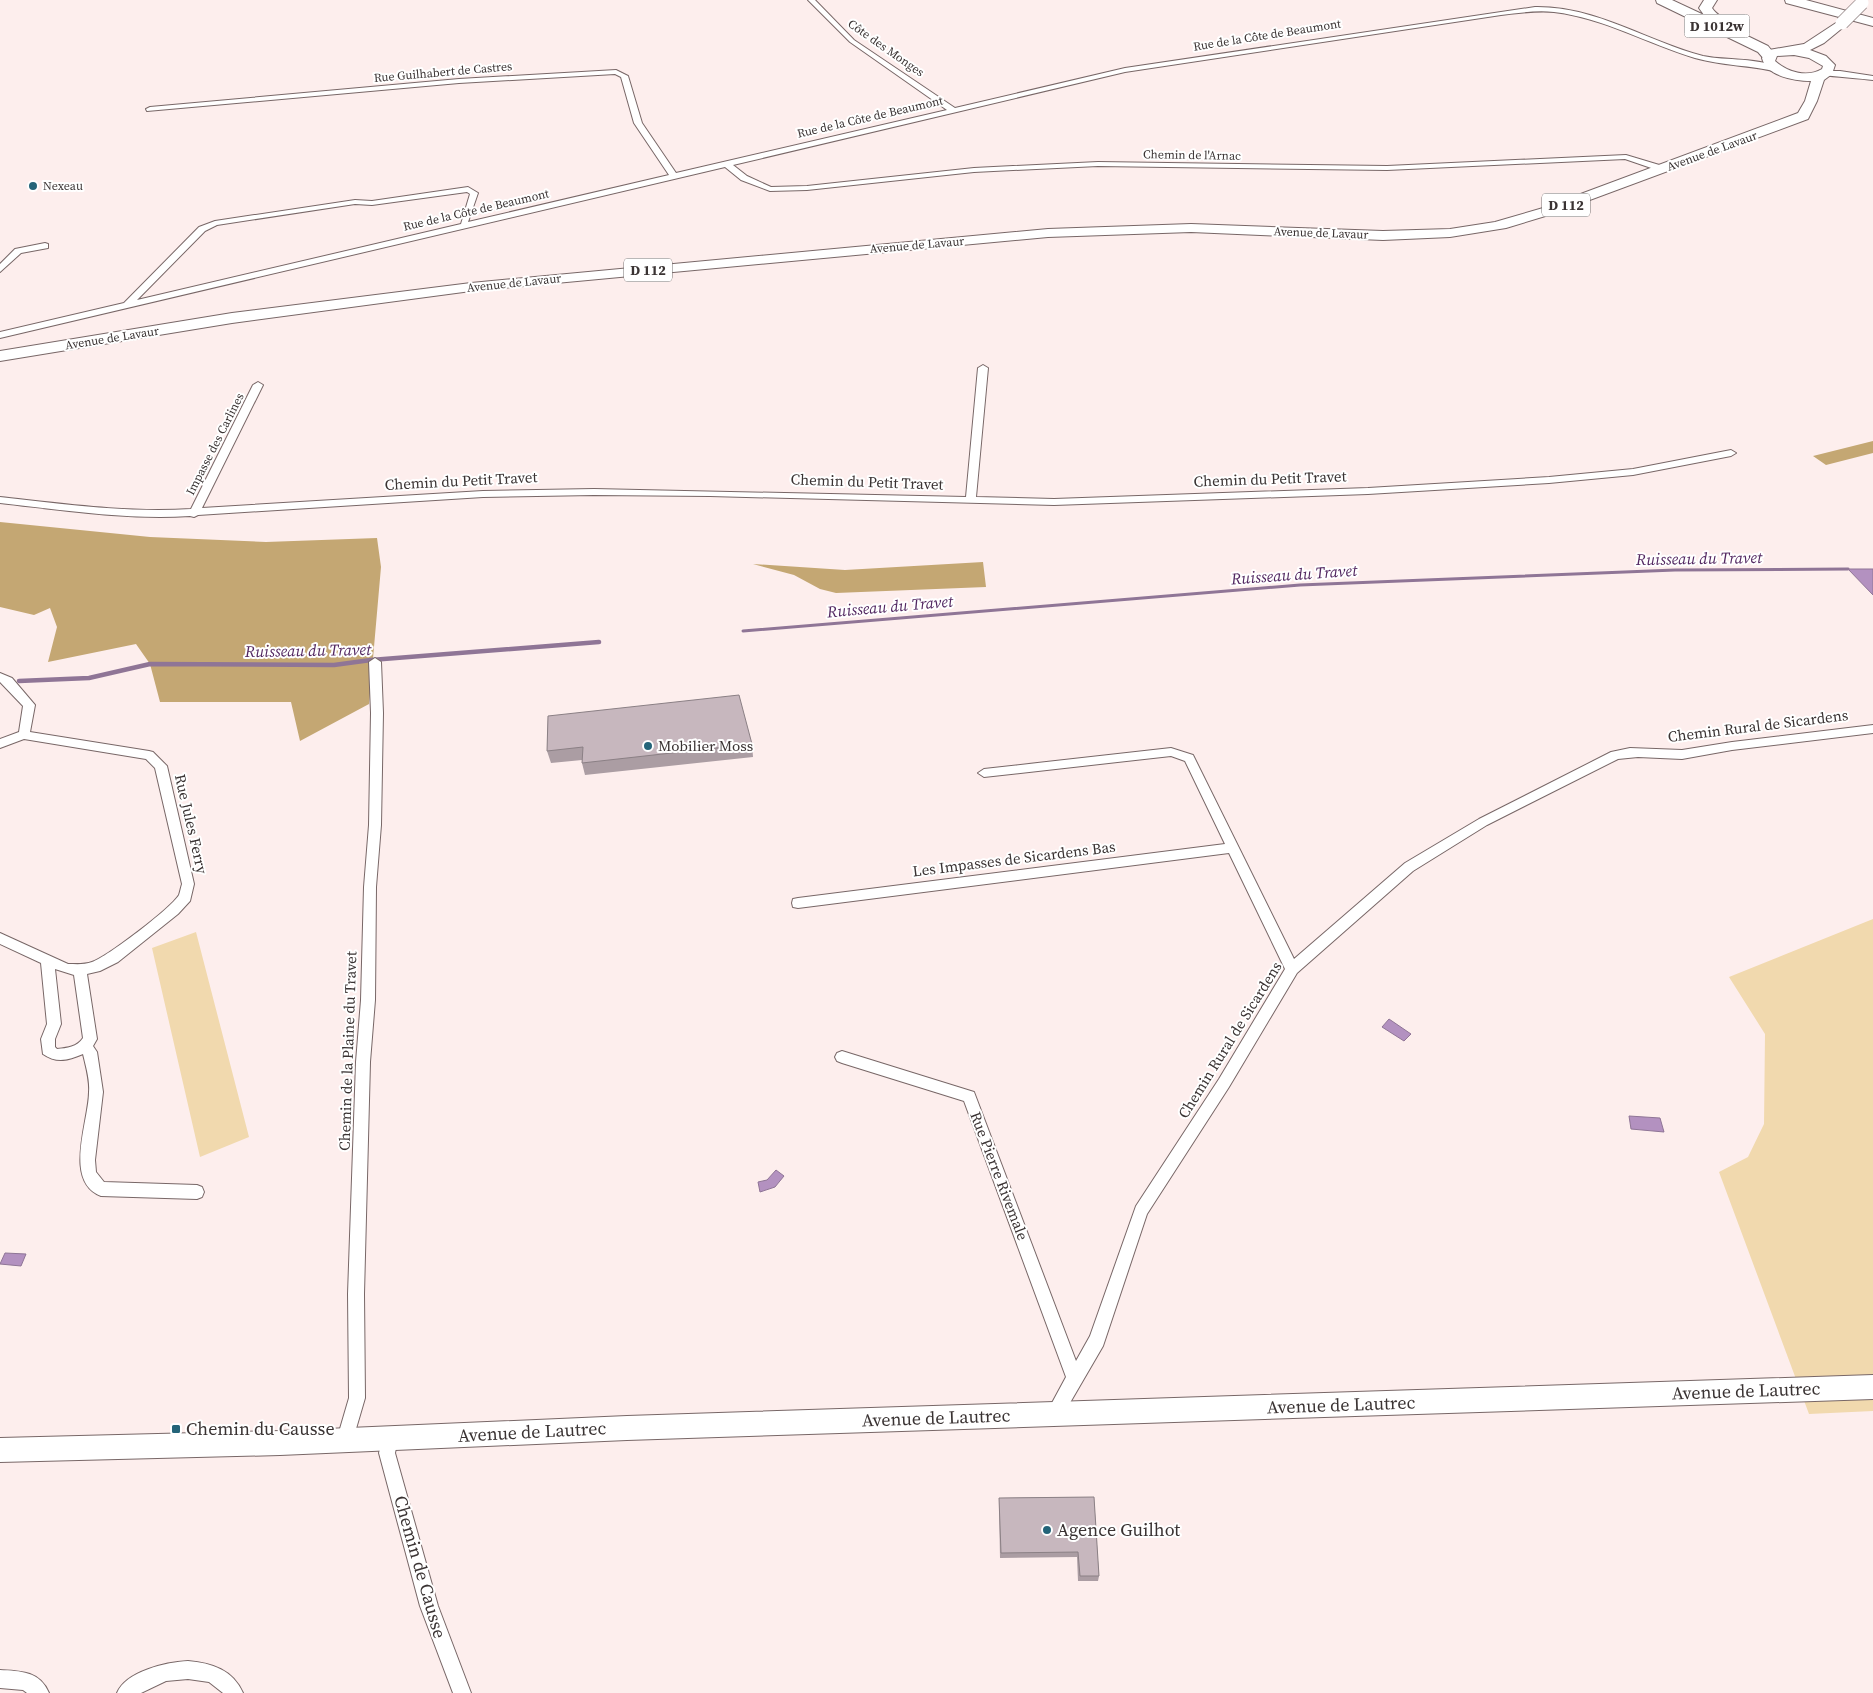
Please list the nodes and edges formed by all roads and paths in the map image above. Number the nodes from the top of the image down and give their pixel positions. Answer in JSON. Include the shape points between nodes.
{"nodes":[{"id":1,"x":811,"y":0,"type":"edge"},
{"id":2,"x":1662,"y":0,"type":"edge"},
{"id":3,"x":1711,"y":0,"type":"edge"},
{"id":4,"x":1781,"y":0,"type":"edge"},
{"id":5,"x":1791,"y":0,"type":"edge"},
{"id":6,"x":1813,"y":0,"type":"edge"},
{"id":7,"x":1864,"y":2,"type":"edge"},
{"id":8,"x":1825,"y":9,"type":"junction"},
{"id":9,"x":1873,"y":16,"type":"edge"},
{"id":10,"x":1873,"y":22,"type":"edge"},
{"id":11,"x":1825,"y":39,"type":"junction"},
{"id":12,"x":1790,"y":51,"type":"junction"},
{"id":13,"x":1769,"y":57,"type":"junction"},
{"id":14,"x":1750,"y":63,"type":"junction"},
{"id":15,"x":1825,"y":68,"type":"junction"},
{"id":16,"x":1778,"y":70,"type":"junction"},
{"id":17,"x":1793,"y":75,"type":"junction"},
{"id":18,"x":1873,"y":78,"type":"edge"},
{"id":19,"x":1811,"y":101,"type":"junction"},
{"id":20,"x":150,"y":109,"type":"dead end"},
{"id":21,"x":953,"y":110,"type":"junction"},
{"id":22,"x":727,"y":164,"type":"junction"},
{"id":23,"x":1663,"y":169,"type":"junction"},
{"id":24,"x":674,"y":176,"type":"junction"},
{"id":25,"x":466,"y":226,"type":"junction"},
{"id":26,"x":45,"y":246,"type":"dead end"},
{"id":27,"x":0,"y":269,"type":"edge"},
{"id":28,"x":126,"y":306,"type":"junction"},
{"id":29,"x":0,"y":335,"type":"edge"},
{"id":30,"x":0,"y":356,"type":"edge"},
{"id":31,"x":983,"y":368,"type":"dead end"},
{"id":32,"x":258,"y":385,"type":"dead end"},
{"id":33,"x":1731,"y":453,"type":"dead end"},
{"id":34,"x":0,"y":500,"type":"edge"},
{"id":35,"x":971,"y":500,"type":"junction"},
{"id":36,"x":194,"y":514,"type":"junction"},
{"id":37,"x":375,"y":662,"type":"dead end"},
{"id":38,"x":0,"y":677,"type":"edge"},
{"id":39,"x":1873,"y":729,"type":"edge"},
{"id":40,"x":24,"y":735,"type":"junction"},
{"id":41,"x":0,"y":744,"type":"edge"},
{"id":42,"x":984,"y":772,"type":"dead end"},
{"id":43,"x":1234,"y":848,"type":"junction"},
{"id":44,"x":798,"y":903,"type":"dead end"},
{"id":45,"x":0,"y":938,"type":"edge"},
{"id":46,"x":47,"y":960,"type":"junction"},
{"id":47,"x":1292,"y":969,"type":"junction"},
{"id":48,"x":80,"y":970,"type":"junction"},
{"id":49,"x":85,"y":1046,"type":"junction"},
{"id":50,"x":842,"y":1057,"type":"dead end"},
{"id":51,"x":197,"y":1192,"type":"dead end"},
{"id":52,"x":1075,"y":1379,"type":"junction"},
{"id":53,"x":1873,"y":1387,"type":"edge"},
{"id":54,"x":1054,"y":1414,"type":"junction"},
{"id":55,"x":390,"y":1438,"type":"junction"},
{"id":56,"x":345,"y":1440,"type":"junction"},
{"id":57,"x":0,"y":1450,"type":"edge"},
{"id":58,"x":0,"y":1679,"type":"edge"},
{"id":59,"x":40,"y":1693,"type":"edge"},
{"id":60,"x":126,"y":1693,"type":"edge"},
{"id":61,"x":234,"y":1693,"type":"edge"},
{"id":62,"x":462,"y":1693,"type":"edge"}],
"edges":[{"from":1,"to":21,"type":"street","name":"Côte des Monges","via":[[852,41]]},
{"from":2,"to":13,"type":"highway","number":"D 1012w","via":[[1743,38],[1763,49]]},
{"from":3,"to":12,"type":"highway","via":[[1705,8],[1718,22],[1749,38]]},
{"from":4,"to":8,"type":"highway"},
{"from":5,"to":8,"type":"highway"},
{"from":6,"to":9,"type":"highway"},
{"from":7,"to":11,"type":"main road","bridge":true},
{"from":8,"to":10,"type":"highway"},
{"from":11,"to":12,"type":"main road","via":[[1807,48]]},
{"from":11,"to":15,"type":"main road","number":"D 112","via":[[1820,51]]},
{"from":12,"to":13,"type":"main road"},
{"from":12,"to":15,"type":"main road","via":[[1811,54]]},
{"from":13,"to":14,"type":"street","name":"Rue de la Côte de Beaumont"},
{"from":13,"to":16,"type":"main road","via":[[1772,66]]},
{"from":14,"to":16,"type":"street","name":"Rue de la Côte de Beaumont"},
{"from":14,"to":21,"type":"street","name":"Rue de la Côte de Beaumont","via":[[1700,57],[1572,12],[1534,9],[1125,70]]},
{"from":15,"to":17,"type":"main road","via":[[1809,76]]},
{"from":15,"to":18,"type":"street"},
{"from":15,"to":19,"type":"main road","number":"D 112","via":[[1818,78]]},
{"from":16,"to":17,"type":"main road"},
{"from":17,"to":19,"type":"main road","via":[[1806,88]]},
{"from":19,"to":23,"type":"main road","name":"Avenue de Lavaur","number":"D 112","via":[[1803,116]]},
{"from":20,"to":24,"type":"street","name":"Rue Guilhabert de Castres","via":[[458,81],[616,72],[624,76],[638,123]]},
{"from":21,"to":22,"type":"street","name":"Rue de la Côte de Beaumont"},
{"from":22,"to":23,"type":"street","name":"Chemin de l'Arnac","via":[[744,178],[770,189],[974,170],[1098,164],[1387,168],[1626,156]]},
{"from":22,"to":24,"type":"street","name":"Rue de la Côte de Beaumont"},
{"from":23,"to":30,"type":"main road","name":"Avenue de Lavaur","number":"D 112","via":[[1530,218],[1432,234],[1372,235],[1202,228],[1048,233],[471,286],[232,318]]},
{"from":24,"to":25,"type":"street","name":"Rue de la Côte de Beaumont"},
{"from":25,"to":28,"type":"street","name":"Rue de la Côte de Beaumont"},
{"from":25,"to":28,"type":"street","via":[[467,209],[474,193],[462,189],[215,223],[202,229]]},
{"from":26,"to":27,"type":"street","via":[[18,251]]},
{"from":28,"to":29,"type":"street","name":"Rue de la Côte de Beaumont"},
{"from":31,"to":35,"type":"street"},
{"from":32,"to":36,"type":"street","name":"Impasse des Carlines"},
{"from":33,"to":35,"type":"street","name":"Chemin du Petit Travet","via":[[1633,472],[1549,480],[1054,502]]},
{"from":34,"to":36,"type":"street","name":"Chemin du Petit Travet","via":[[107,512]]},
{"from":35,"to":36,"type":"street","name":"Chemin du Petit Travet","via":[[594,492],[464,495]]},
{"from":37,"to":56,"type":"street","name":"Chemin de la Plaine du Travet","via":[[375,816],[360,1147],[357,1398]]},
{"from":38,"to":40,"type":"street","via":[[8,681],[30,707]]},
{"from":39,"to":47,"type":"street","name":"Chemin Rural de Sicardens","via":[[1676,755],[1640,751],[1615,754],[1483,822],[1408,867]]},
{"from":40,"to":41,"type":"street","name":"Rue Jules Ferry"},
{"from":40,"to":48,"type":"street","name":"Rue Jules Ferry","via":[[149,756],[156,760],[161,766],[182,854],[188,884],[180,903],[112,958]]},
{"from":42,"to":43,"type":"street","via":[[1171,752],[1189,758]]},
{"from":43,"to":44,"type":"street","name":"Les Impasses de Sicardens Bas"},
{"from":43,"to":47,"type":"street"},
{"from":45,"to":46,"type":"street"},
{"from":46,"to":48,"type":"street","via":[[67,969]]},
{"from":46,"to":49,"type":"street","via":[[54,1024],[48,1050],[54,1055],[72,1053]]},
{"from":47,"to":52,"type":"street","name":"Chemin Rural de Sicardens","via":[[1224,1083],[1141,1211],[1097,1340]]},
{"from":48,"to":49,"type":"street","via":[[90,1039]]},
{"from":49,"to":51,"type":"street","via":[[90,1052],[96,1096],[86,1150],[95,1184],[101,1189]]},
{"from":50,"to":52,"type":"street","name":"Rue Pierre Rivemale","via":[[968,1096]]},
{"from":52,"to":54,"type":"street","name":"Chemin Rural de Sicardens"},
{"from":53,"to":54,"type":"main road","name":"Avenue de Lautrec"},
{"from":54,"to":55,"type":"main road","name":"Avenue de Lautrec"},
{"from":55,"to":56,"type":"main road","name":"Avenue de Lautrec"},
{"from":55,"to":62,"type":"street","name":"Chemin de Causse","via":[[387,1453],[430,1606]]},
{"from":56,"to":57,"type":"main road","name":"Avenue de Lautrec"},
{"from":58,"to":59,"type":"street","via":[[27,1681]]},
{"from":60,"to":61,"type":"street","via":[[158,1674],[190,1669],[218,1676]]}]}
